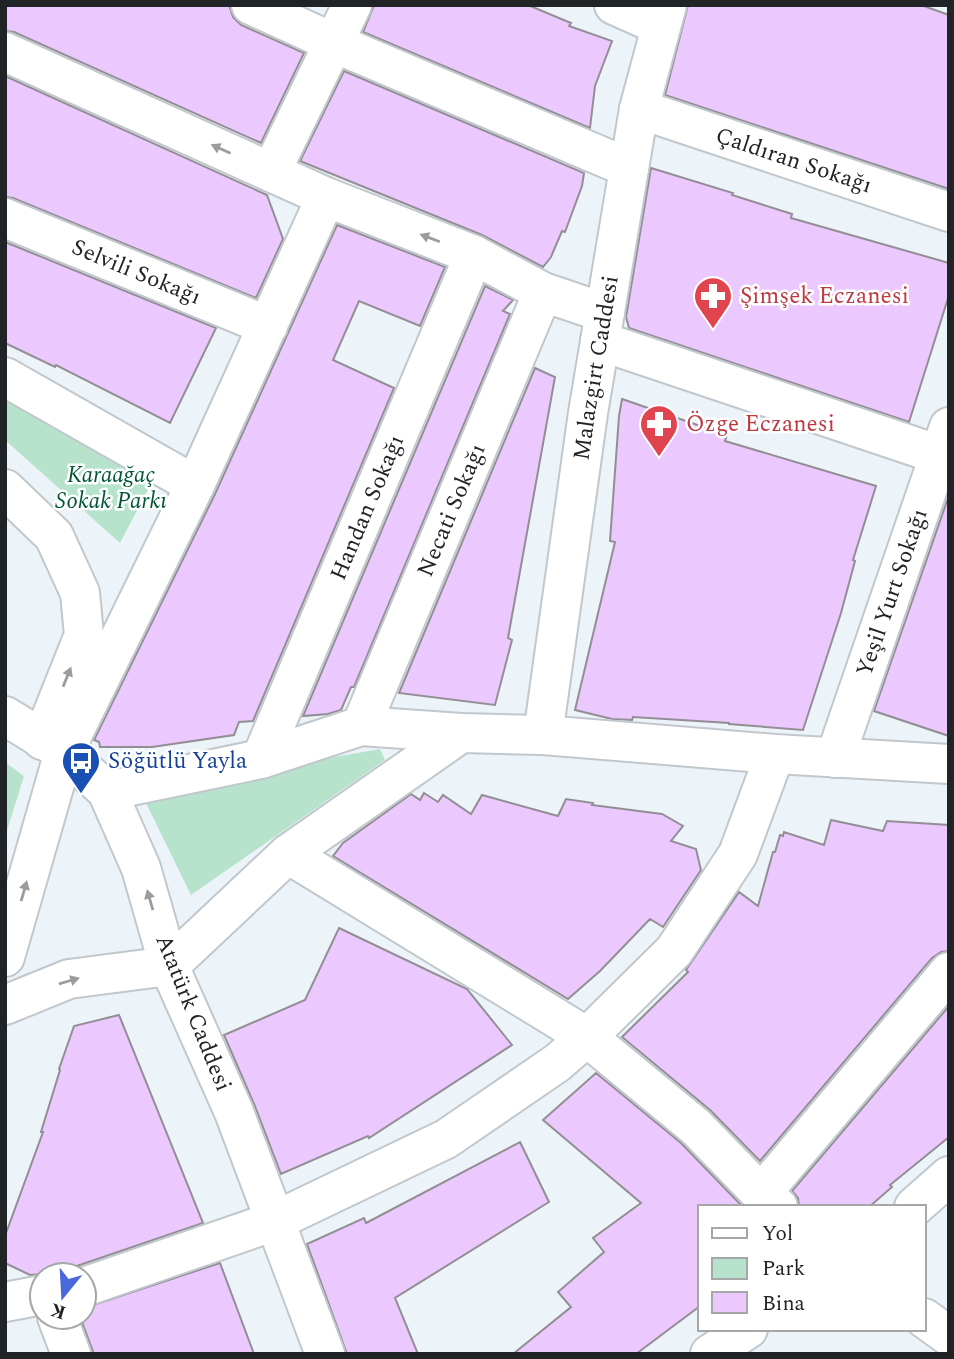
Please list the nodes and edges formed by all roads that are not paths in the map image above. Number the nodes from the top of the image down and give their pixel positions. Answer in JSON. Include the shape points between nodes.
{"nodes":[{"id":1,"x":251,"y":5,"type":"edge"},
{"id":2,"x":352,"y":5,"type":"edge"},
{"id":3,"x":614,"y":5,"type":"edge"},
{"id":4,"x":664,"y":16,"type":"edge"},
{"id":5,"x":334,"y":43,"type":"junction"},
{"id":6,"x":5,"y":51,"type":"edge"},
{"id":7,"x":639,"y":109,"type":"junction"},
{"id":8,"x":629,"y":168,"type":"junction"},
{"id":9,"x":271,"y":172,"type":"junction"},
{"id":10,"x":326,"y":198,"type":"junction"},
{"id":11,"x":949,"y":212,"type":"edge"},
{"id":12,"x":5,"y":218,"type":"edge"},
{"id":13,"x":474,"y":255,"type":"junction"},
{"id":14,"x":543,"y":292,"type":"junction"},
{"id":15,"x":268,"y":326,"type":"junction"},
{"id":16,"x":602,"y":327,"type":"junction"},
{"id":17,"x":5,"y":377,"type":"edge"},
{"id":18,"x":946,"y":447,"type":"edge"},
{"id":19,"x":195,"y":485,"type":"junction"},
{"id":20,"x":5,"y":489,"type":"edge"},
{"id":21,"x":5,"y":716,"type":"edge"},
{"id":22,"x":361,"y":726,"type":"junction"},
{"id":23,"x":461,"y":733,"type":"junction"},
{"id":24,"x":542,"y":735,"type":"junction"},
{"id":25,"x":53,"y":746,"type":"junction"},
{"id":26,"x":775,"y":754,"type":"junction"},
{"id":27,"x":835,"y":758,"type":"junction"},
{"id":28,"x":261,"y":759,"type":"junction"},
{"id":29,"x":949,"y":764,"type":"edge"},
{"id":30,"x":107,"y":791,"type":"junction"},
{"id":31,"x":288,"y":854,"type":"junction"},
{"id":32,"x":5,"y":957,"type":"edge"},
{"id":33,"x":169,"y":966,"type":"junction"},
{"id":34,"x":949,"y":972,"type":"edge"},
{"id":35,"x":5,"y":1005,"type":"edge"},
{"id":36,"x":587,"y":1037,"type":"junction"},
{"id":37,"x":949,"y":1176,"type":"edge"},
{"id":38,"x":769,"y":1200,"type":"edge"},
{"id":39,"x":916,"y":1205,"type":"edge"},
{"id":40,"x":275,"y":1221,"type":"junction"},
{"id":41,"x":98,"y":1282,"type":"edge"},
{"id":42,"x":28,"y":1298,"type":"edge"},
{"id":43,"x":5,"y":1302,"type":"edge"},
{"id":44,"x":926,"y":1319,"type":"edge"},
{"id":45,"x":62,"y":1331,"type":"edge"},
{"id":46,"x":745,"y":1331,"type":"edge"},
{"id":47,"x":949,"y":1336,"type":"edge"},
{"id":48,"x":71,"y":1354,"type":"edge"},
{"id":49,"x":326,"y":1354,"type":"edge"},
{"id":50,"x":710,"y":1354,"type":"edge"}],
"edges":[{"from":1,"to":5,"type":"street"},
{"from":2,"to":5,"type":"street"},
{"from":3,"to":4,"type":"street"},
{"from":4,"to":7,"type":"street","name":"Malazgirt Caddesi"},
{"from":5,"to":8,"type":"street"},
{"from":5,"to":9,"type":"street"},
{"from":9,"to":6,"type":"street","one_way":true},
{"from":7,"to":8,"type":"street","name":"Malazgirt Caddesi"},
{"from":7,"to":11,"type":"street","name":"Çaldıran Sokağı"},
{"from":8,"to":16,"type":"street","name":"Malazgirt Caddesi"},
{"from":9,"to":10,"type":"street"},
{"from":13,"to":10,"type":"street","one_way":true},
{"from":10,"to":15,"type":"street"},
{"from":12,"to":15,"type":"street","name":"Selvili Sokağı"},
{"from":13,"to":14,"type":"street"},
{"from":13,"to":28,"type":"street","name":"Handan Sokağı"},
{"from":14,"to":16,"type":"street"},
{"from":14,"to":22,"type":"street","name":"Necati Sokağı"},
{"from":15,"to":19,"type":"street"},
{"from":16,"to":18,"type":"street"},
{"from":16,"to":24,"type":"street","name":"Malazgirt Caddesi"},
{"from":17,"to":19,"type":"street"},
{"from":18,"to":27,"type":"street","name":"Yeşil Yurt Sokağı"},
{"from":19,"to":25,"type":"street"},
{"from":25,"to":20,"type":"street","one_way":true,"via":[[84,635],[80,593],[54,536]]},
{"from":21,"to":25,"type":"street","name":"Atatürk Caddesi"},
{"from":22,"to":23,"type":"street"},
{"from":22,"to":28,"type":"street"},
{"from":23,"to":24,"type":"street"},
{"from":23,"to":31,"type":"street"},
{"from":24,"to":26,"type":"street"},
{"from":25,"to":30,"type":"street","name":"Atatürk Caddesi"},
{"from":32,"to":25,"type":"street","one_way":true},
{"from":26,"to":27,"type":"street"},
{"from":26,"to":36,"type":"street","via":[[737,854],[674,951]]},
{"from":27,"to":29,"type":"street"},
{"from":28,"to":30,"type":"street"},
{"from":33,"to":30,"type":"street","name":"Atatürk Caddesi","one_way":true,"via":[[141,868]]},
{"from":31,"to":33,"type":"street"},
{"from":31,"to":36,"type":"street"},
{"from":35,"to":33,"type":"street","one_way":true,"via":[[69,979]]},
{"from":33,"to":40,"type":"street","name":"Atatürk Caddesi","via":[[234,1112]]},
{"from":34,"to":38,"type":"street"},
{"from":36,"to":38,"type":"street","via":[[696,1127]]},
{"from":36,"to":40,"type":"street","via":[[446,1139]]},
{"from":37,"to":39,"type":"street"},
{"from":40,"to":41,"type":"street"},
{"from":40,"to":49,"type":"street","name":"Atatürk Caddesi"},
{"from":42,"to":43,"type":"street"},
{"from":44,"to":47,"type":"street"},
{"from":45,"to":48,"type":"street"},
{"from":46,"to":50,"type":"street"}]}
